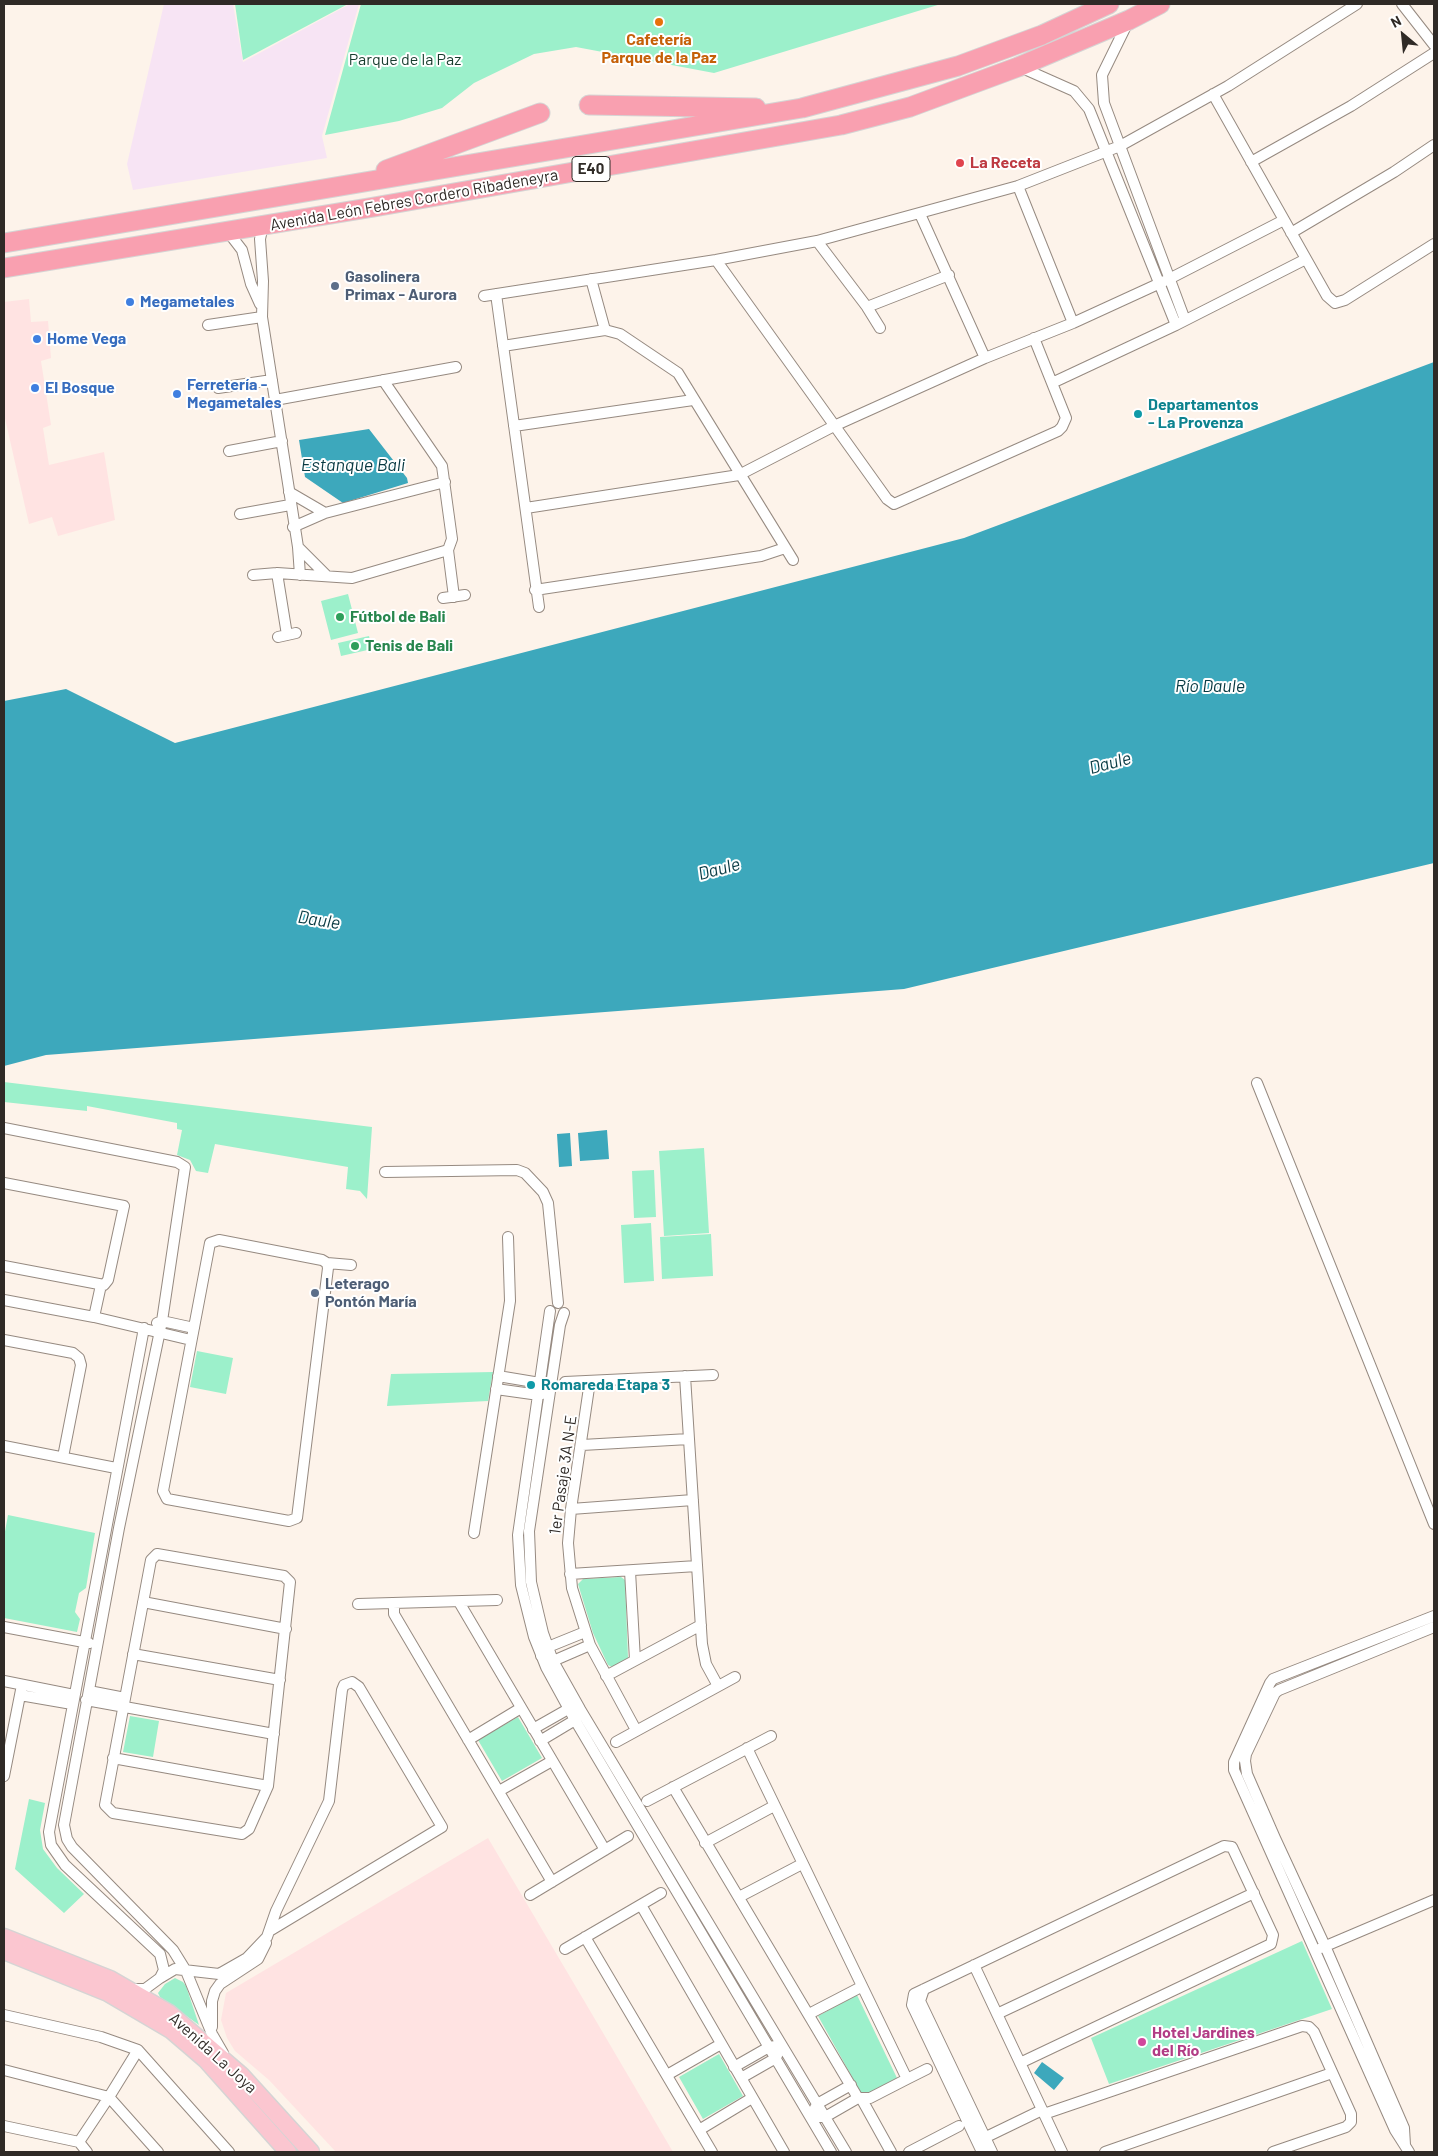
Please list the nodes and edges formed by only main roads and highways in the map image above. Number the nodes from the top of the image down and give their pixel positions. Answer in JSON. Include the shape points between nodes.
{"nodes":[{"id":1,"x":1109,"y":4,"type":"edge"},
{"id":2,"x":1160,"y":4,"type":"edge"},
{"id":3,"x":589,"y":105,"type":"dead end"},
{"id":4,"x":802,"y":108,"type":"junction"},
{"id":5,"x":540,"y":113,"type":"dead end"},
{"id":6,"x":343,"y":186,"type":"junction"},
{"id":7,"x":4,"y":243,"type":"edge"},
{"id":8,"x":4,"y":268,"type":"edge"},
{"id":9,"x":4,"y":1937,"type":"edge"},
{"id":10,"x":4,"y":1951,"type":"edge"},
{"id":11,"x":286,"y":2152,"type":"edge"},
{"id":12,"x":313,"y":2152,"type":"edge"}],
"edges":[{"from":1,"to":4,"type":"highway","name":"Avenida León Febres Cordero Ribadeneyra","number":"E40","via":[[1042,35],[958,66]]},
{"from":2,"to":8,"type":"highway","name":"Avenida León Febres Cordero Ribadeneyra","number":"E40","via":[[1018,66],[910,107],[841,125]]},
{"from":3,"to":4,"type":"highway"},
{"from":4,"to":6,"type":"highway","name":"Avenida León Febres Cordero Ribadeneyra","number":"E40"},
{"from":5,"to":6,"type":"highway"},
{"from":6,"to":7,"type":"highway","name":"Avenida León Febres Cordero Ribadeneyra","number":"E40"},
{"from":9,"to":12,"type":"main road","name":"Avenida La Joya","via":[[129,1989],[187,2027],[241,2075]]},
{"from":10,"to":11,"type":"main road","name":"Avenida La Joya","via":[[108,1993],[158,2021],[206,2060]]}]}
